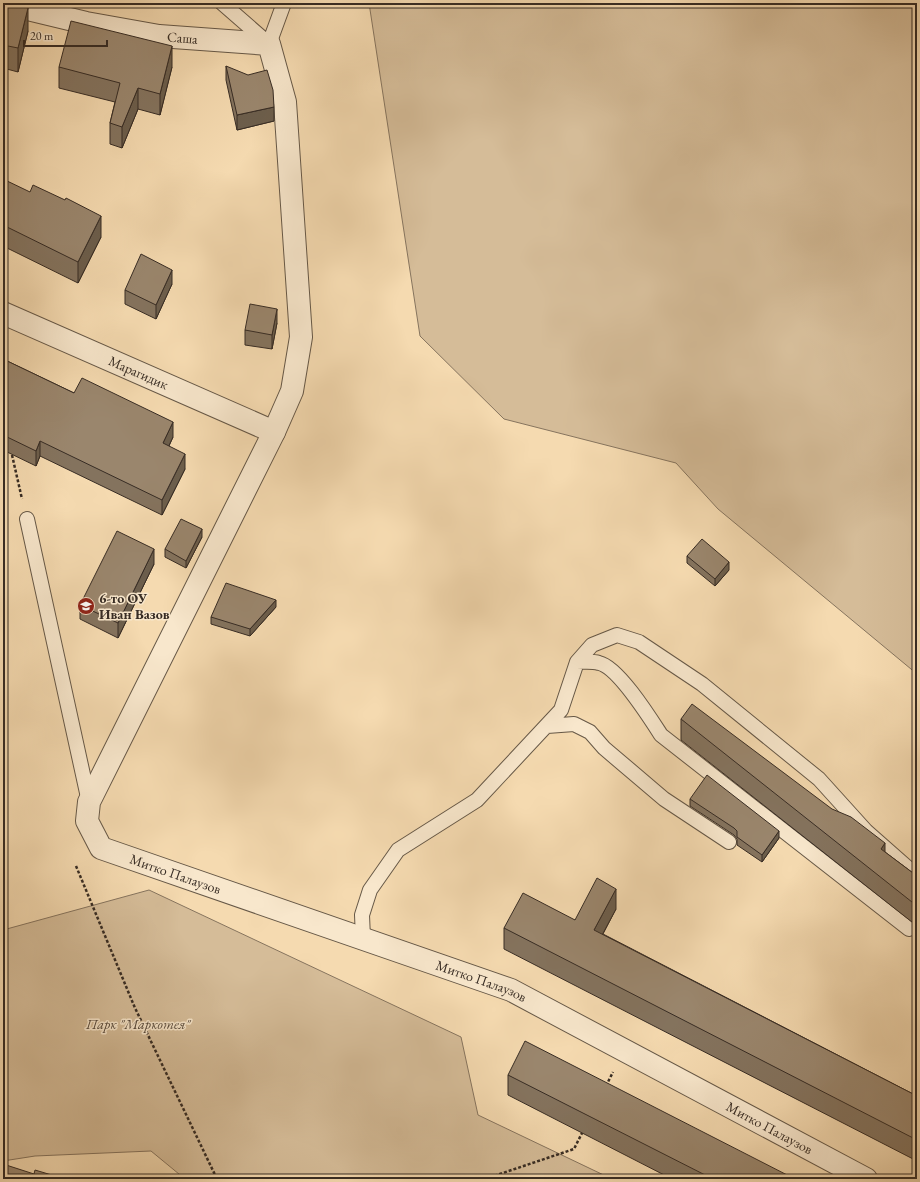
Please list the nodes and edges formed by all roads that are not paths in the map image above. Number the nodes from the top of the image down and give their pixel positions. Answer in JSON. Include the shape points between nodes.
{"nodes":[{"id":1,"x":3,"y":3,"type":"edge"},
{"id":2,"x":222,"y":3,"type":"edge"},
{"id":3,"x":284,"y":3,"type":"edge"},
{"id":4,"x":269,"y":44,"type":"junction"},
{"id":5,"x":3,"y":313,"type":"edge"},
{"id":6,"x":274,"y":432,"type":"junction"},
{"id":7,"x":27,"y":519,"type":"road end"},
{"id":8,"x":577,"y":662,"type":"junction"},
{"id":9,"x":547,"y":726,"type":"junction"},
{"id":10,"x":88,"y":812,"type":"junction"},
{"id":11,"x":729,"y":842,"type":"dead end"},
{"id":12,"x":917,"y":876,"type":"edge"},
{"id":13,"x":909,"y":928,"type":"dead end"},
{"id":14,"x":363,"y":938,"type":"junction"},
{"id":15,"x":866,"y":1179,"type":"edge"}],
"edges":[{"from":1,"to":4,"type":"street","name":"Саша","via":[[86,23],[159,36]]},
{"from":2,"to":4,"type":"lane"},
{"from":3,"to":4,"type":"lane"},
{"from":4,"to":6,"type":"street","via":[[285,102],[301,337],[292,391]]},
{"from":5,"to":6,"type":"street","name":"Марагидик"},
{"from":6,"to":10,"type":"street"},
{"from":7,"to":10,"type":"lane"},
{"from":8,"to":9,"type":"lane","via":[[561,710]]},
{"from":8,"to":12,"type":"lane","via":[[592,645],[617,635],[639,642],[702,684],[819,778],[866,831]]},
{"from":8,"to":13,"type":"lane","via":[[600,663],[620,678],[661,735]]},
{"from":9,"to":11,"type":"lane","via":[[574,724],[590,732],[604,748],[664,799]]},
{"from":9,"to":14,"type":"lane","via":[[477,800],[398,850],[370,890],[362,915]]},
{"from":10,"to":14,"type":"street","name":"Митко Палаузов","via":[[101,848]]},
{"from":14,"to":15,"type":"street","name":"Митко Палаузов","via":[[511,990]]}]}
